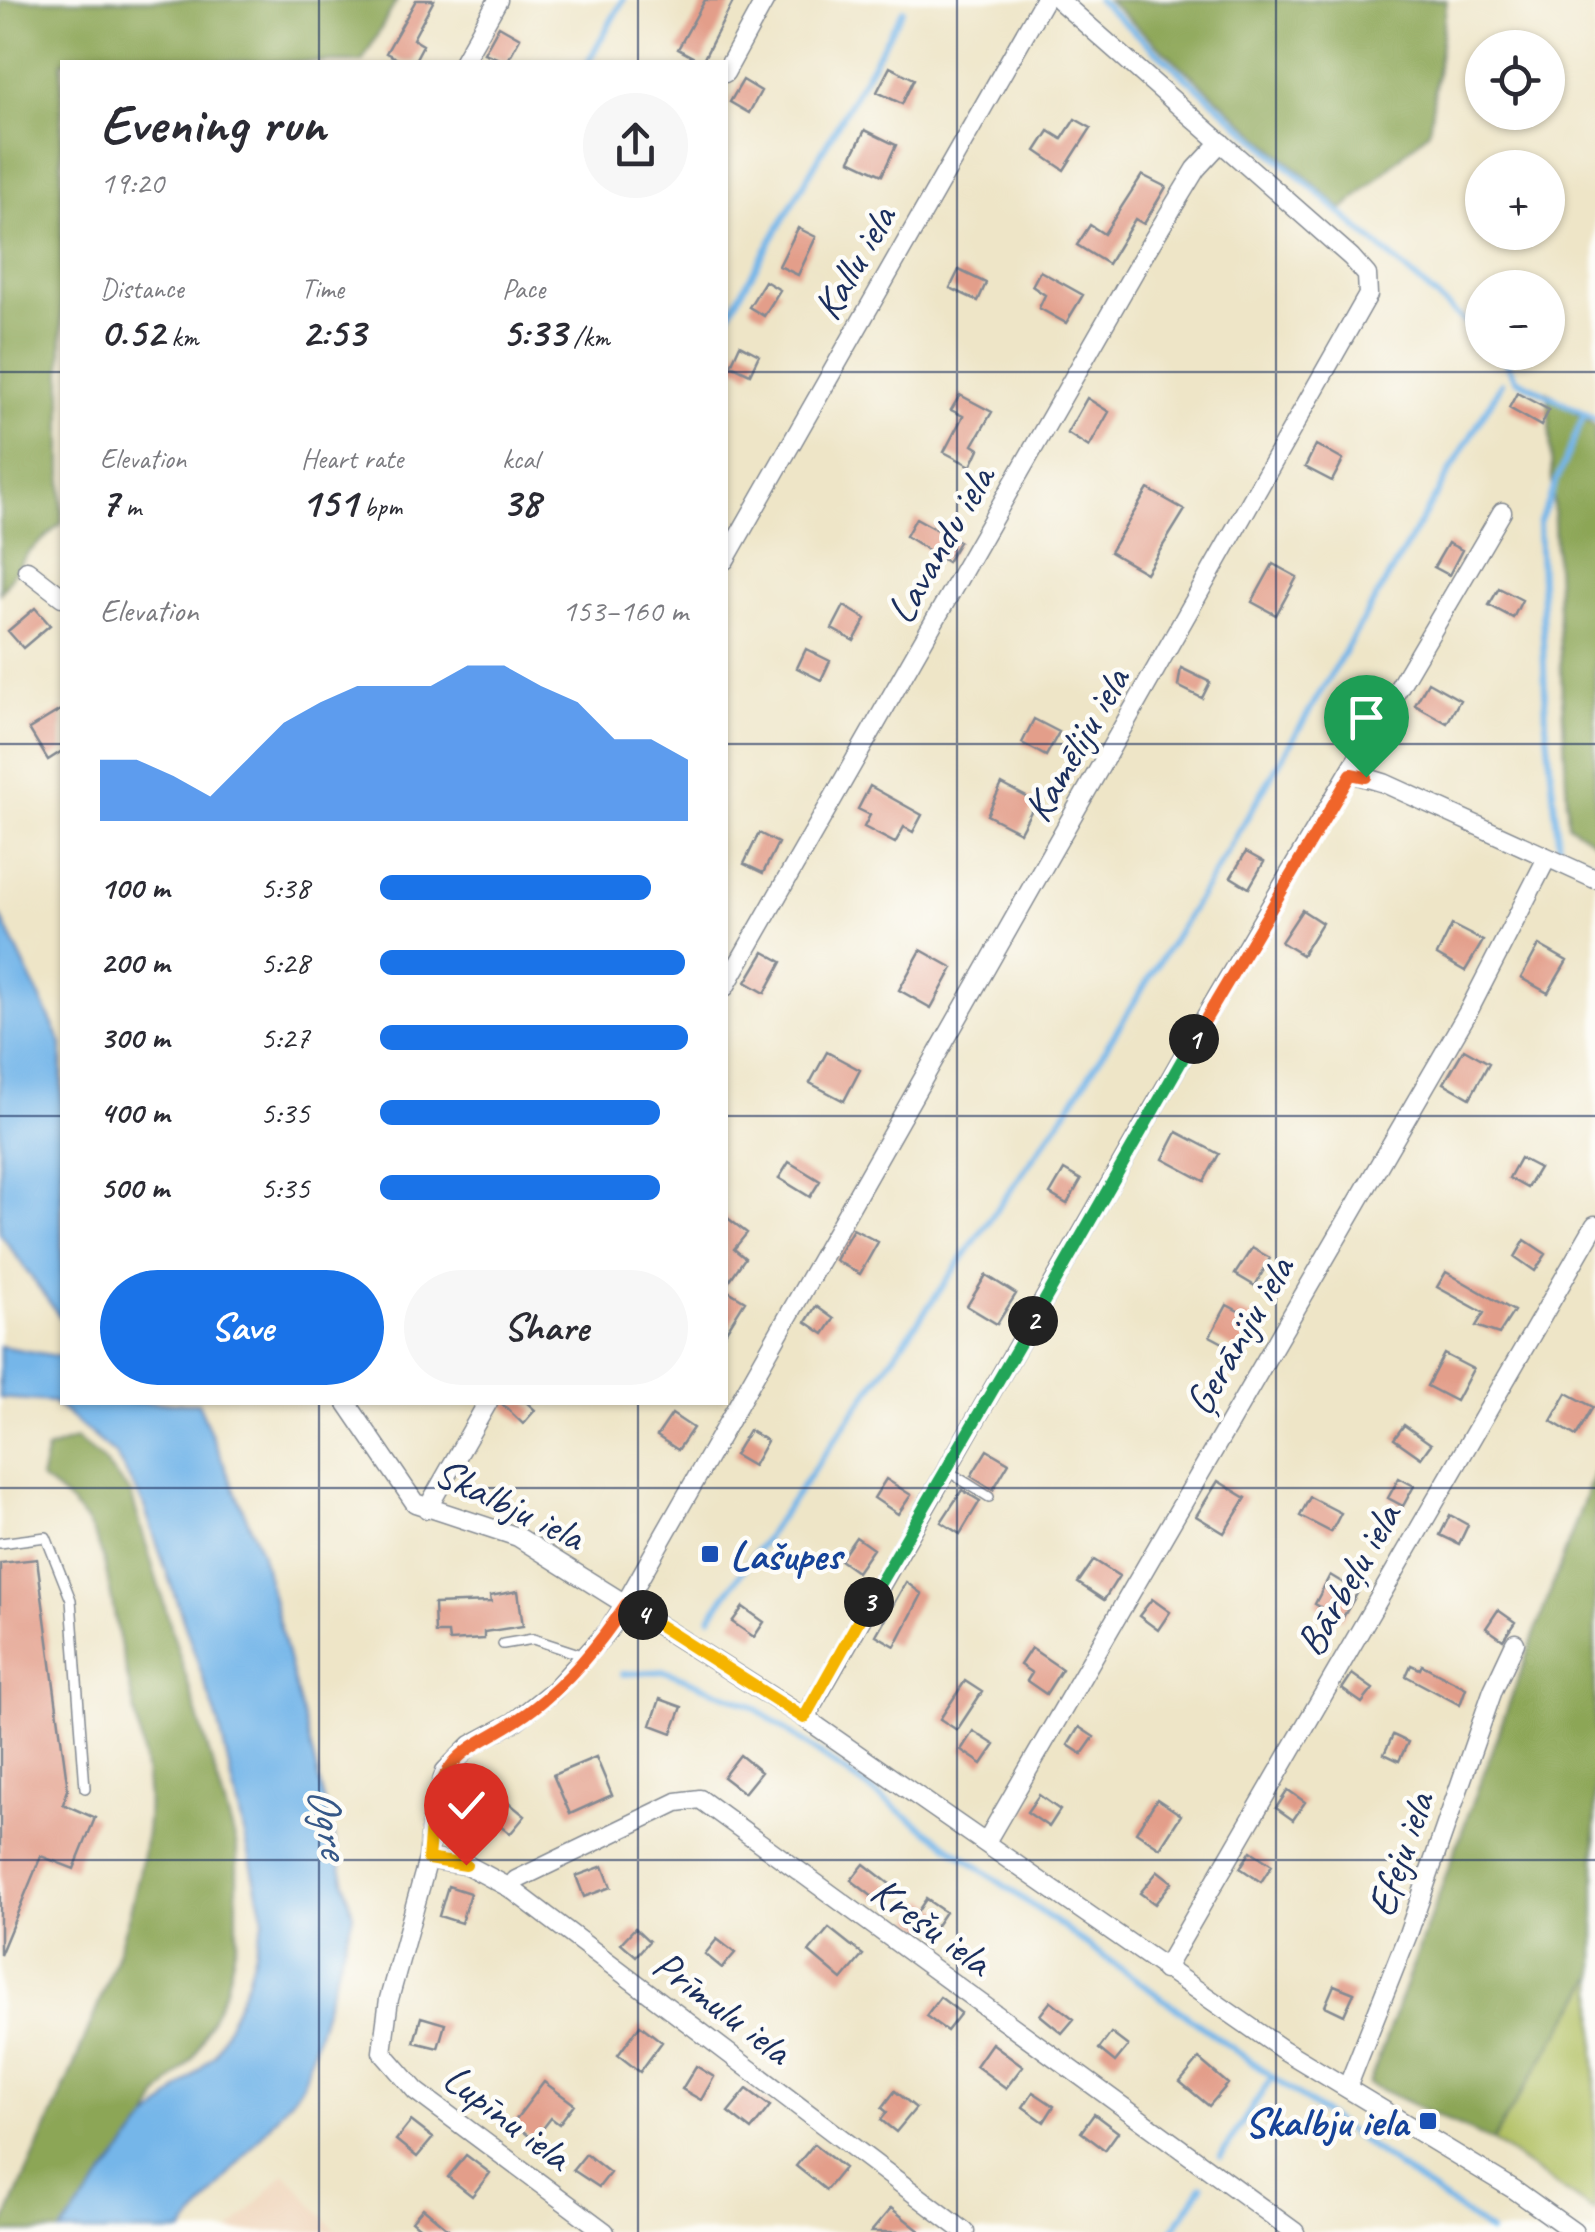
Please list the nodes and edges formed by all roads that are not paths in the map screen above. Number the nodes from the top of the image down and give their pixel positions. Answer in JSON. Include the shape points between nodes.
{"nodes":[{"id":1,"x":498,"y":0,"type":"edge"},
{"id":2,"x":765,"y":0,"type":"edge"},
{"id":3,"x":1044,"y":0,"type":"edge"},
{"id":4,"x":1058,"y":0,"type":"edge"},
{"id":5,"x":465,"y":60,"type":"edge"},
{"id":6,"x":728,"y":68,"type":"edge"},
{"id":7,"x":1221,"y":142,"type":"junction"},
{"id":8,"x":1502,"y":512,"type":"dead end"},
{"id":9,"x":728,"y":555,"type":"edge"},
{"id":10,"x":26,"y":570,"type":"dead end"},
{"id":11,"x":60,"y":595,"type":"edge"},
{"id":12,"x":1351,"y":774,"type":"junction"},
{"id":13,"x":1546,"y":860,"type":"junction"},
{"id":14,"x":1595,"y":879,"type":"edge"},
{"id":15,"x":728,"y":982,"type":"edge"},
{"id":16,"x":1595,"y":1225,"type":"edge"},
{"id":17,"x":348,"y":1405,"type":"edge"},
{"id":18,"x":486,"y":1405,"type":"edge"},
{"id":19,"x":946,"y":1470,"type":"junction"},
{"id":20,"x":989,"y":1497,"type":"dead end"},
{"id":21,"x":427,"y":1509,"type":"junction"},
{"id":22,"x":0,"y":1543,"type":"edge"},
{"id":23,"x":626,"y":1604,"type":"junction"},
{"id":24,"x":1516,"y":1642,"type":"dead end"},
{"id":25,"x":503,"y":1644,"type":"dead end"},
{"id":26,"x":586,"y":1656,"type":"junction"},
{"id":27,"x":804,"y":1718,"type":"junction"},
{"id":28,"x":85,"y":1788,"type":"dead end"},
{"id":29,"x":986,"y":1842,"type":"junction"},
{"id":30,"x":428,"y":1859,"type":"junction"},
{"id":31,"x":510,"y":1888,"type":"junction"},
{"id":32,"x":1164,"y":1970,"type":"junction"},
{"id":33,"x":1347,"y":2088,"type":"junction"},
{"id":34,"x":605,"y":2232,"type":"edge"},
{"id":35,"x":964,"y":2232,"type":"edge"},
{"id":36,"x":1296,"y":2232,"type":"edge"},
{"id":37,"x":1574,"y":2232,"type":"edge"}],
"edges":[{"from":1,"to":5,"type":"street"},
{"from":2,"to":6,"type":"street"},
{"from":3,"to":9,"type":"street","name":"Kallu iela"},
{"from":4,"to":7,"type":"street","name":"Kamēliju iela"},
{"from":7,"to":15,"type":"street","name":"Lavandu iela","via":[[1196,169],[1154,238]]},
{"from":7,"to":23,"type":"street","name":"Kamēliju iela","via":[[1352,257],[1367,275],[1368,295]]},
{"from":8,"to":12,"type":"street"},
{"from":10,"to":11,"type":"street"},
{"from":12,"to":13,"type":"street","via":[[1384,783]]},
{"from":12,"to":19,"type":"street"},
{"from":13,"to":14,"type":"street"},
{"from":13,"to":29,"type":"street","name":"Ģerāniju iela","via":[[1468,1012]]},
{"from":16,"to":32,"type":"street","name":"Bārbeļu iela"},
{"from":17,"to":21,"type":"street","name":"Skalbju iela","via":[[415,1503]]},
{"from":18,"to":21,"type":"street"},
{"from":19,"to":20,"type":"lane"},
{"from":19,"to":27,"type":"street"},
{"from":21,"to":23,"type":"street","name":"Skalbju iela","via":[[518,1537]]},
{"from":22,"to":28,"type":"lane","via":[[46,1537],[71,1600]]},
{"from":23,"to":26,"type":"street"},
{"from":23,"to":27,"type":"street","name":"Skalbju iela"},
{"from":24,"to":33,"type":"street","name":"Efeju iela"},
{"from":25,"to":26,"type":"lane","via":[[533,1639]]},
{"from":26,"to":30,"type":"street","via":[[534,1708],[471,1746],[445,1771]]},
{"from":27,"to":29,"type":"street","name":"Skalbju iela"},
{"from":29,"to":32,"type":"street","name":"Skalbju iela"},
{"from":30,"to":31,"type":"street","name":"Prīmulu iela","via":[[466,1865]]},
{"from":30,"to":34,"type":"street","name":"Lupīnu iela","via":[[381,2045],[389,2063],[416,2091]]},
{"from":31,"to":35,"type":"street","name":"Prīmulu iela"},
{"from":31,"to":36,"type":"street","name":"Krešu iela","via":[[677,1802],[700,1799]]},
{"from":32,"to":33,"type":"street","name":"Skalbju iela"},
{"from":33,"to":37,"type":"street","name":"Skalbju iela"}]}
